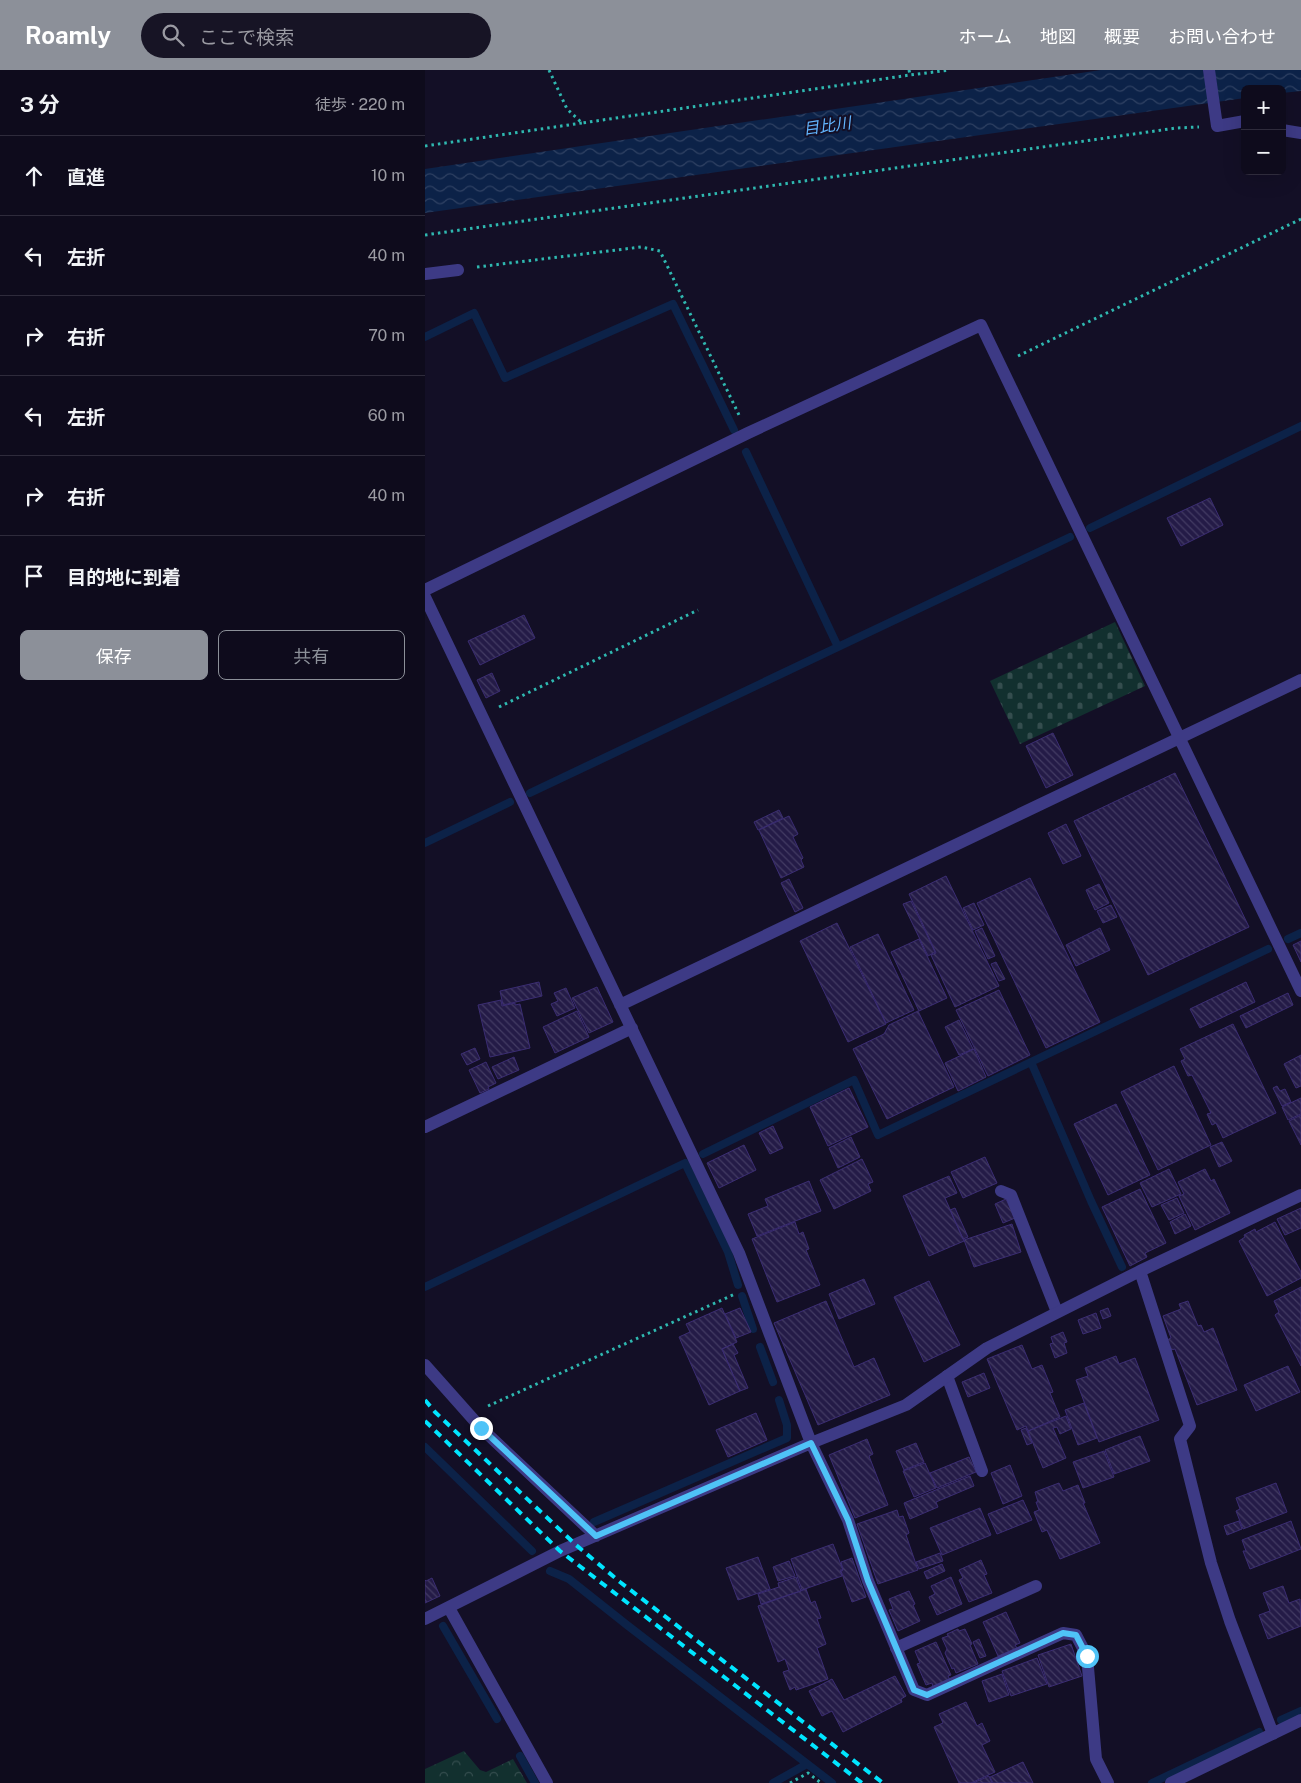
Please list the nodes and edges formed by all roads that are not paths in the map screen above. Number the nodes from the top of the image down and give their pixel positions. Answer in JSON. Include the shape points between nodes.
{"nodes":[{"id":1,"x":1209,"y":70,"type":"edge"},
{"id":2,"x":1241,"y":121,"type":"edge"},
{"id":3,"x":1286,"y":131,"type":"edge"},
{"id":4,"x":1301,"y":133,"type":"edge"},
{"id":5,"x":458,"y":270,"type":"road end"},
{"id":6,"x":425,"y":274,"type":"edge"},
{"id":7,"x":425,"y":590,"type":"edge"},
{"id":8,"x":425,"y":597,"type":"edge"},
{"id":9,"x":1301,"y":680,"type":"edge"},
{"id":10,"x":1179,"y":738,"type":"junction"},
{"id":11,"x":1301,"y":991,"type":"edge"},
{"id":12,"x":620,"y":1004,"type":"junction"},
{"id":13,"x":632,"y":1028,"type":"junction"},
{"id":14,"x":425,"y":1127,"type":"edge"},
{"id":15,"x":1001,"y":1190,"type":"dead end"},
{"id":16,"x":1301,"y":1195,"type":"edge"},
{"id":17,"x":1139,"y":1271,"type":"junction"},
{"id":18,"x":1057,"y":1312,"type":"junction"},
{"id":19,"x":425,"y":1365,"type":"edge"},
{"id":20,"x":947,"y":1376,"type":"junction"},
{"id":21,"x":811,"y":1443,"type":"junction"},
{"id":22,"x":982,"y":1471,"type":"dead end"},
{"id":23,"x":596,"y":1536,"type":"junction"},
{"id":24,"x":1036,"y":1586,"type":"dead end"},
{"id":25,"x":449,"y":1608,"type":"junction"},
{"id":26,"x":425,"y":1619,"type":"edge"},
{"id":27,"x":896,"y":1648,"type":"junction"},
{"id":28,"x":1301,"y":1720,"type":"edge"},
{"id":29,"x":1273,"y":1734,"type":"junction"},
{"id":30,"x":547,"y":1783,"type":"edge"},
{"id":31,"x":1107,"y":1783,"type":"edge"},
{"id":32,"x":1171,"y":1783,"type":"edge"}],
"edges":[{"from":1,"to":2,"type":"street","via":[[1217,123]]},
{"from":3,"to":4,"type":"street"},
{"from":5,"to":6,"type":"street"},
{"from":7,"to":10,"type":"street","via":[[981,324]]},
{"from":8,"to":12,"type":"street"},
{"from":9,"to":10,"type":"street"},
{"from":10,"to":11,"type":"street"},
{"from":10,"to":12,"type":"street"},
{"from":12,"to":13,"type":"street"},
{"from":13,"to":14,"type":"street"},
{"from":13,"to":21,"type":"street","via":[[739,1253]]},
{"from":15,"to":18,"type":"street","via":[[1011,1194]]},
{"from":16,"to":17,"type":"street"},
{"from":17,"to":18,"type":"street"},
{"from":17,"to":29,"type":"street","via":[[1189,1426],[1180,1439],[1211,1563]]},
{"from":18,"to":20,"type":"street","via":[[987,1348]]},
{"from":19,"to":23,"type":"street","via":[[481,1428]]},
{"from":20,"to":21,"type":"street","via":[[906,1406]]},
{"from":20,"to":22,"type":"street"},
{"from":21,"to":23,"type":"street"},
{"from":21,"to":27,"type":"street","via":[[848,1520],[868,1581]]},
{"from":23,"to":25,"type":"street"},
{"from":24,"to":27,"type":"street"},
{"from":25,"to":26,"type":"street"},
{"from":25,"to":30,"type":"street"},
{"from":27,"to":31,"type":"street","via":[[914,1690],[927,1695],[1063,1633],[1076,1635],[1087,1656],[1096,1759]]},
{"from":28,"to":29,"type":"street"},
{"from":29,"to":32,"type":"street"}]}
